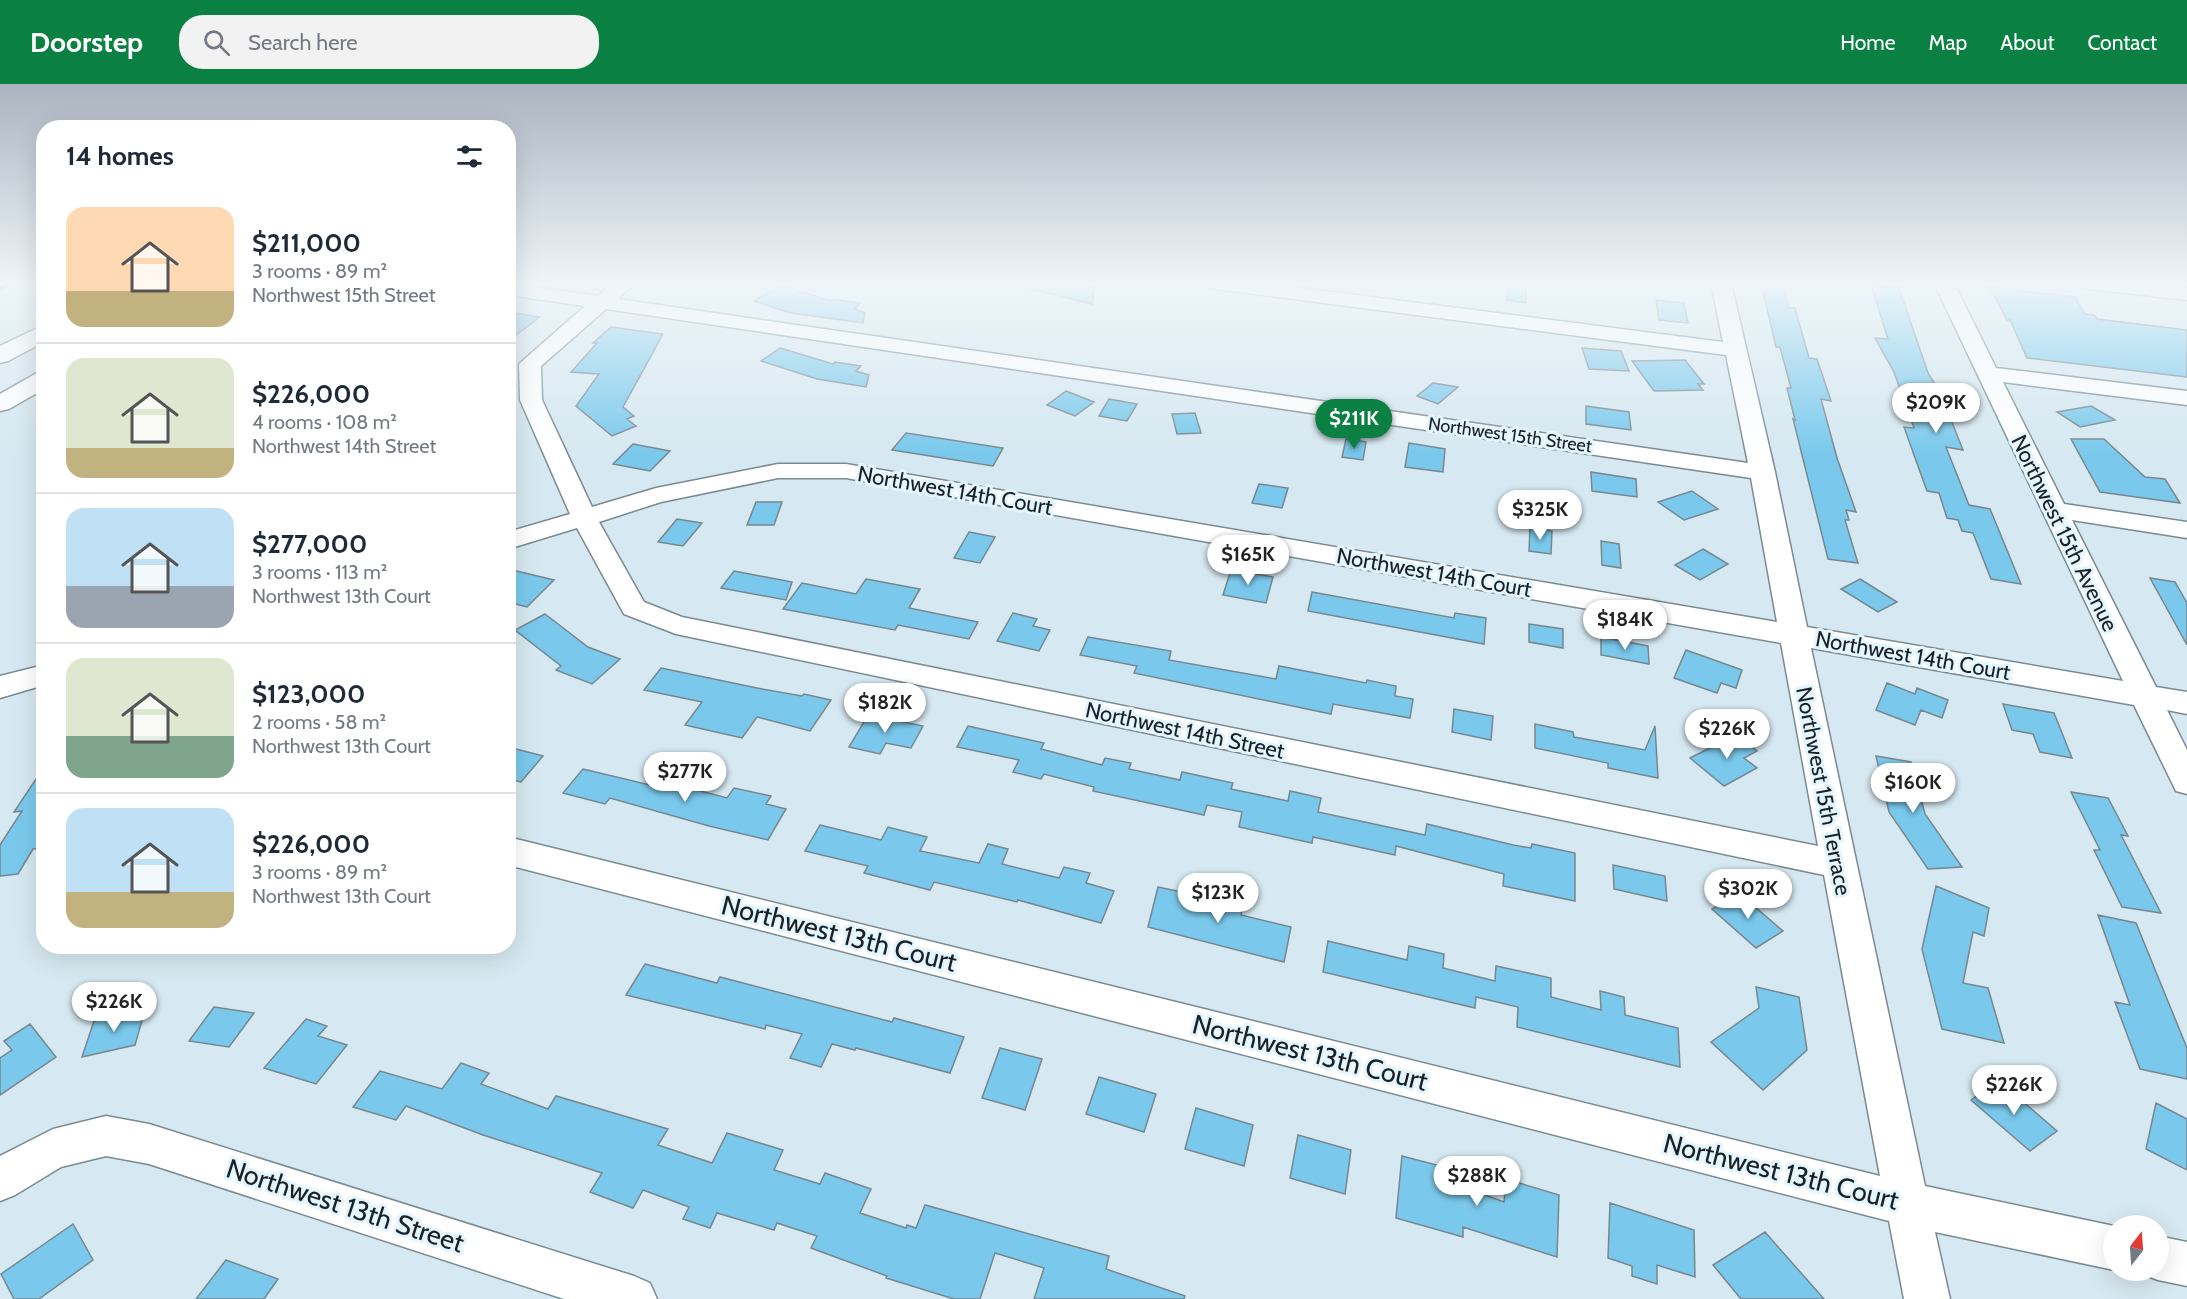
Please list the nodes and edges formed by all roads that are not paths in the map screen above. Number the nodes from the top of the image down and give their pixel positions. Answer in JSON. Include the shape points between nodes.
{"nodes":[{"id":1,"x":30,"y":340,"type":"edge"},
{"id":2,"x":558,"y":340,"type":"edge"},
{"id":3,"x":853,"y":340,"type":"edge"},
{"id":4,"x":1653,"y":340,"type":"edge"},
{"id":5,"x":1731,"y":340,"type":"edge"},
{"id":6,"x":1971,"y":340,"type":"edge"},
{"id":7,"x":1733,"y":350,"type":"junction"},
{"id":8,"x":0,"y":356,"type":"edge"},
{"id":9,"x":36,"y":359,"type":"edge"},
{"id":10,"x":1987,"y":373,"type":"junction"},
{"id":11,"x":0,"y":379,"type":"edge"},
{"id":12,"x":36,"y":384,"type":"edge"},
{"id":13,"x":2187,"y":398,"type":"edge"},
{"id":14,"x":0,"y":404,"type":"edge"},
{"id":15,"x":1762,"y":472,"type":"junction"},
{"id":16,"x":2054,"y":510,"type":"junction"},
{"id":17,"x":585,"y":519,"type":"junction"},
{"id":18,"x":2187,"y":530,"type":"edge"},
{"id":19,"x":516,"y":539,"type":"edge"},
{"id":20,"x":1794,"y":635,"type":"junction"},
{"id":21,"x":36,"y":677,"type":"edge"},
{"id":22,"x":0,"y":687,"type":"edge"},
{"id":23,"x":2144,"y":695,"type":"junction"},
{"id":24,"x":2187,"y":703,"type":"edge"},
{"id":25,"x":2187,"y":782,"type":"edge"},
{"id":26,"x":516,"y":852,"type":"edge"},
{"id":27,"x":1838,"y":864,"type":"junction"},
{"id":28,"x":0,"y":1180,"type":"edge"},
{"id":29,"x":1906,"y":1204,"type":"junction"},
{"id":30,"x":2103,"y":1246,"type":"edge"},
{"id":31,"x":2169,"y":1260,"type":"edge"},
{"id":32,"x":2187,"y":1264,"type":"edge"},
{"id":33,"x":634,"y":1299,"type":"edge"},
{"id":34,"x":1927,"y":1299,"type":"edge"}],
"edges":[{"from":1,"to":8,"type":"highway"},
{"from":2,"to":17,"type":"street","name":"Northwest 14th Street","via":[[530,364],[531,400]]},
{"from":3,"to":15,"type":"street","name":"Northwest 15th Street"},
{"from":4,"to":7,"type":"street"},
{"from":5,"to":7,"type":"street","name":"Northwest 15th Terrace"},
{"from":6,"to":10,"type":"street","name":"Northwest 15th Avenue"},
{"from":7,"to":15,"type":"street","name":"Northwest 15th Terrace"},
{"from":9,"to":11,"type":"highway"},
{"from":10,"to":13,"type":"street"},
{"from":10,"to":16,"type":"street","name":"Northwest 15th Avenue"},
{"from":12,"to":14,"type":"highway"},
{"from":15,"to":20,"type":"street","name":"Northwest 15th Terrace"},
{"from":16,"to":18,"type":"street"},
{"from":16,"to":23,"type":"street","name":"Northwest 15th Avenue"},
{"from":17,"to":19,"type":"street","name":"Northwest 14th Court"},
{"from":17,"to":20,"type":"street","name":"Northwest 14th Court","via":[[656,496],[778,471],[846,471]]},
{"from":17,"to":27,"type":"street","name":"Northwest 14th Street","via":[[634,608],[676,625]]},
{"from":20,"to":23,"type":"street","name":"Northwest 14th Court"},
{"from":20,"to":27,"type":"street","name":"Northwest 15th Terrace"},
{"from":21,"to":22,"type":"street"},
{"from":23,"to":24,"type":"street","name":"Northwest 14th Court"},
{"from":23,"to":25,"type":"street","name":"Northwest 15th Avenue"},
{"from":26,"to":29,"type":"street","name":"Northwest 13th Court"},
{"from":27,"to":29,"type":"street","name":"Northwest 15th Terrace"},
{"from":28,"to":33,"type":"street","name":"Northwest 13th Street","via":[[53,1149],[106,1136],[149,1144]]},
{"from":29,"to":30,"type":"street","name":"Northwest 13th Court"},
{"from":29,"to":34,"type":"street","name":"Northwest 15th Terrace"},
{"from":31,"to":32,"type":"street"}]}
